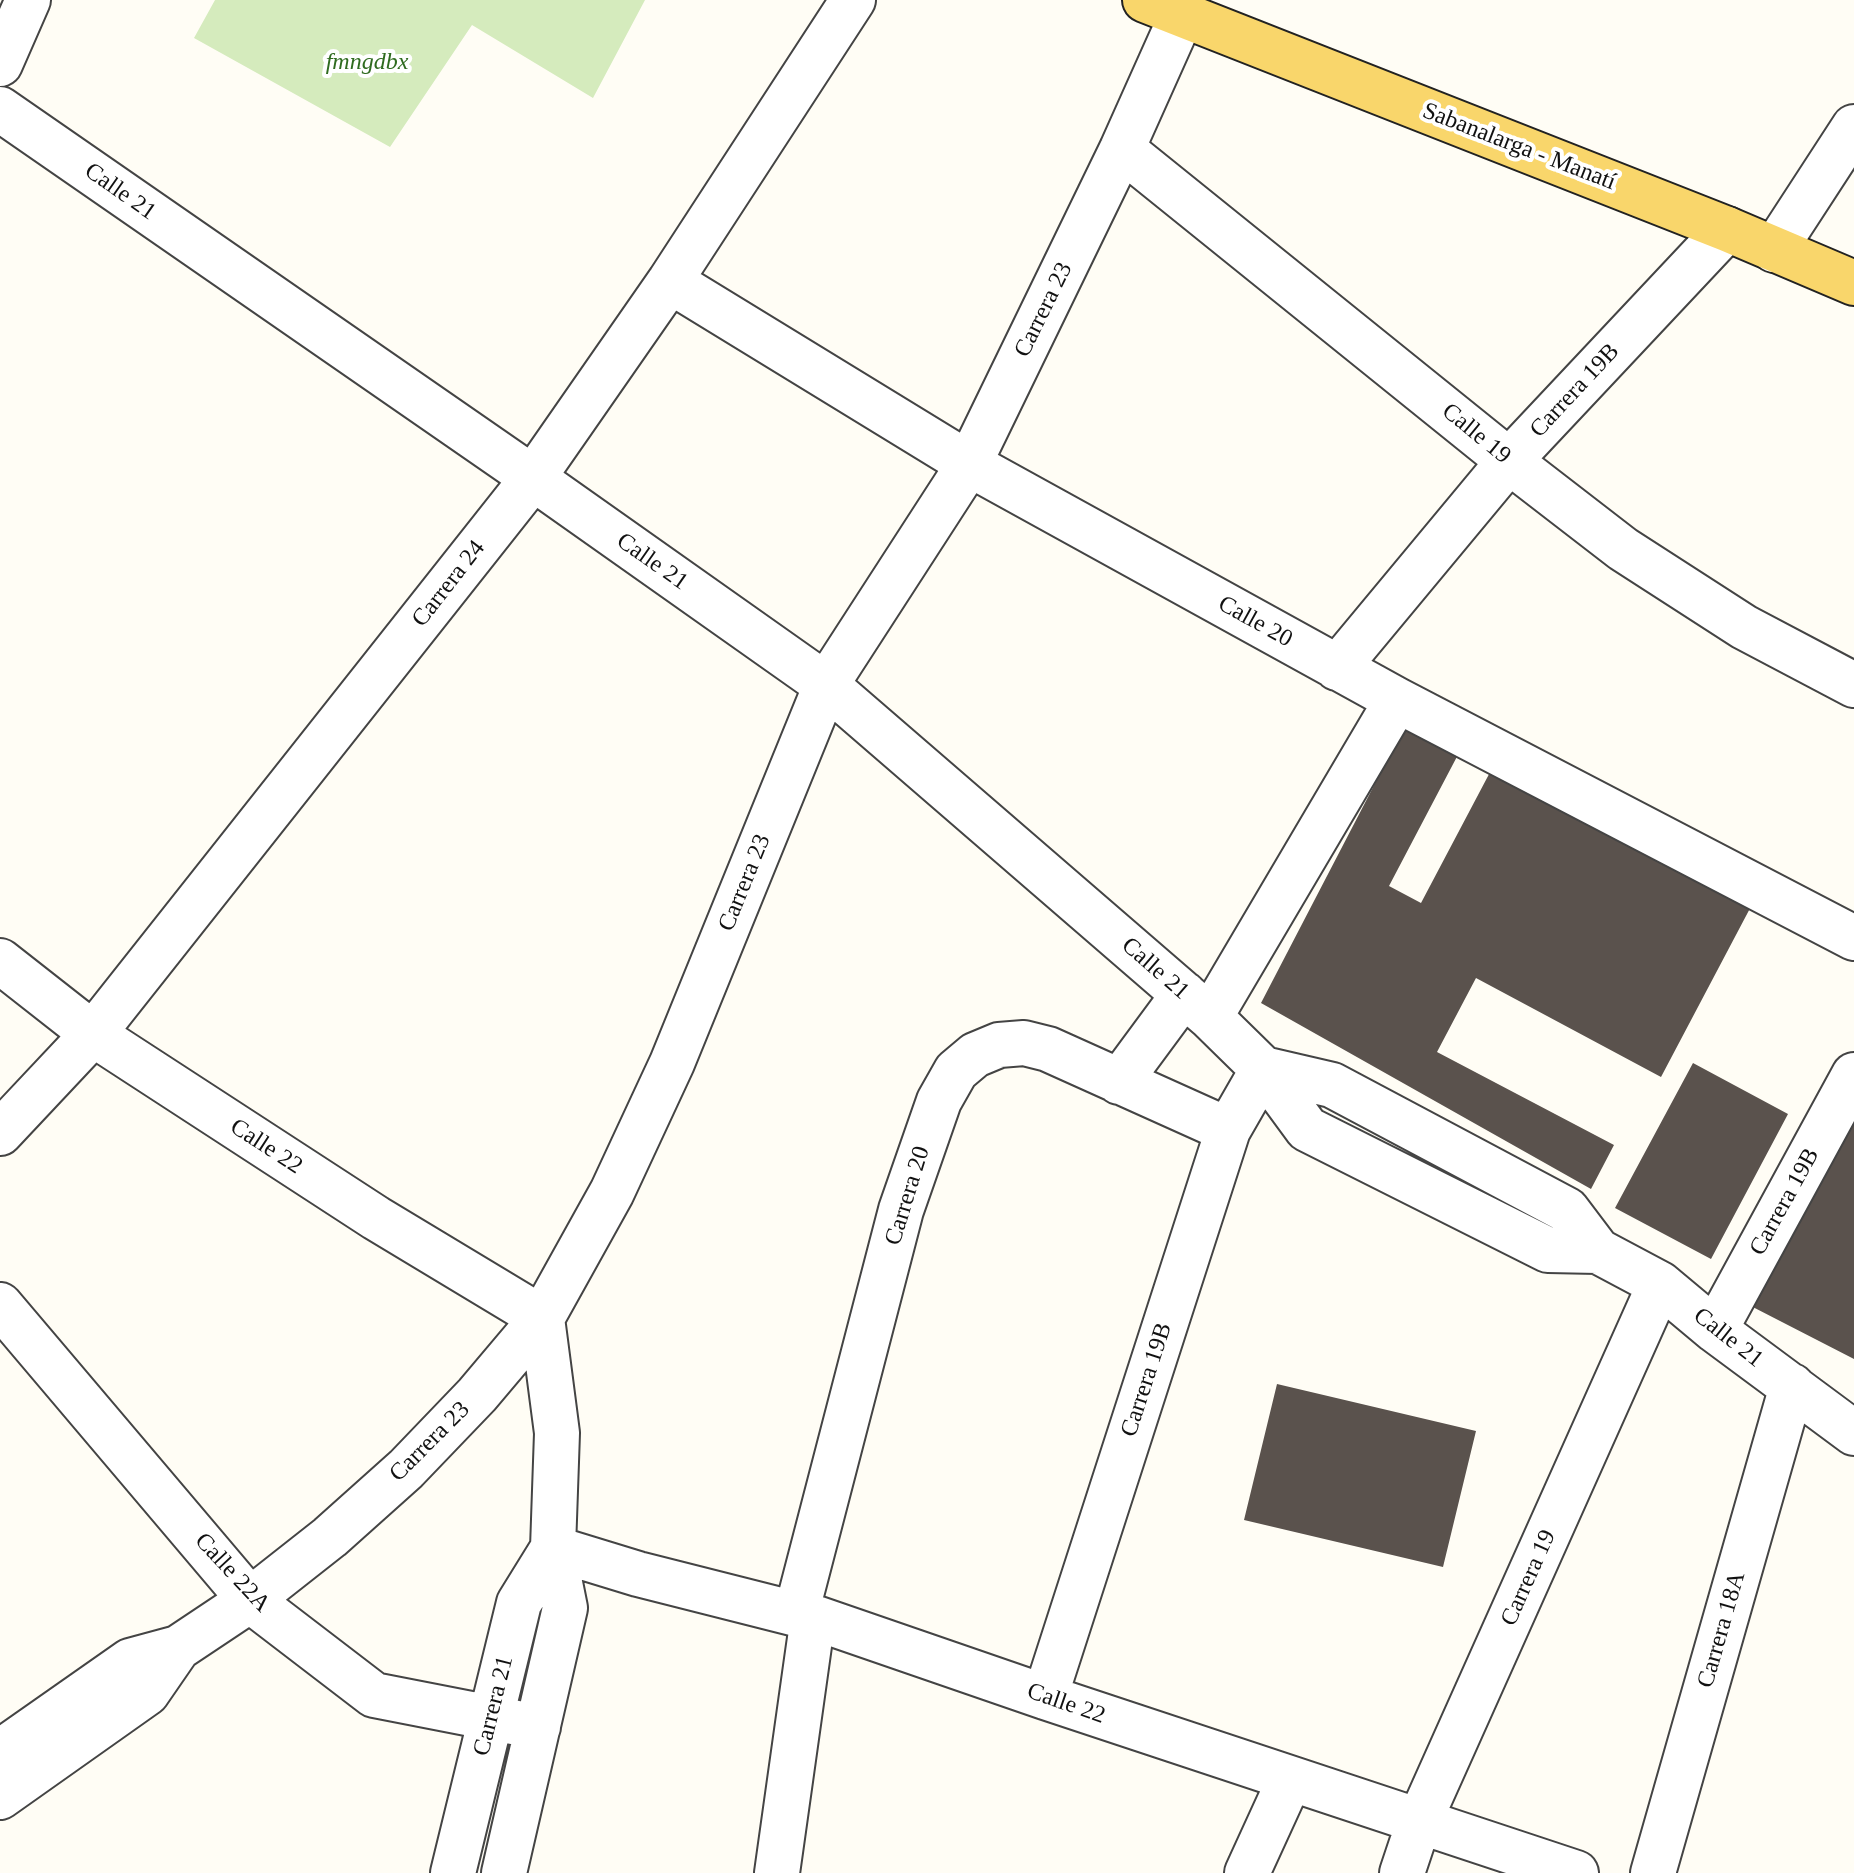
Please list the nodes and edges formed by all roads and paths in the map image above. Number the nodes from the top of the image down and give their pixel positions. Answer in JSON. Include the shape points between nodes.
{"nodes":[{"id":1,"x":28,"y":0,"type":"edge"},
{"id":2,"x":853,"y":0,"type":"edge"},
{"id":3,"x":1164,"y":7,"type":"edge"},
{"id":4,"x":0,"y":64,"type":"edge"},
{"id":5,"x":0,"y":109,"type":"edge"},
{"id":6,"x":1854,"y":127,"type":"edge"},
{"id":7,"x":1122,"y":149,"type":"junction"},
{"id":8,"x":1727,"y":229,"type":"junction"},
{"id":9,"x":1774,"y":250,"type":"junction"},
{"id":10,"x":670,"y":281,"type":"junction"},
{"id":11,"x":1854,"y":283,"type":"edge"},
{"id":12,"x":1509,"y":461,"type":"junction"},
{"id":13,"x":969,"y":464,"type":"junction"},
{"id":14,"x":533,"y":478,"type":"junction"},
{"id":15,"x":1337,"y":668,"type":"junction"},
{"id":16,"x":826,"y":685,"type":"junction"},
{"id":17,"x":1854,"y":685,"type":"edge"},
{"id":18,"x":1397,"y":700,"type":"junction"},
{"id":19,"x":1854,"y":938,"type":"edge"},
{"id":20,"x":0,"y":961,"type":"edge"},
{"id":21,"x":1197,"y":1005,"type":"junction"},
{"id":22,"x":93,"y":1034,"type":"junction"},
{"id":23,"x":1263,"y":1069,"type":"junction"},
{"id":24,"x":1854,"y":1075,"type":"edge"},
{"id":25,"x":1119,"y":1082,"type":"junction"},
{"id":26,"x":1228,"y":1130,"type":"junction"},
{"id":27,"x":0,"y":1133,"type":"edge"},
{"id":28,"x":1660,"y":1284,"type":"junction"},
{"id":29,"x":0,"y":1305,"type":"edge"},
{"id":30,"x":542,"y":1318,"type":"junction"},
{"id":31,"x":1715,"y":1330,"type":"junction"},
{"id":32,"x":1792,"y":1386,"type":"junction"},
{"id":33,"x":1854,"y":1432,"type":"edge"},
{"id":34,"x":553,"y":1548,"type":"junction"},
{"id":35,"x":250,"y":1600,"type":"junction"},
{"id":36,"x":805,"y":1616,"type":"junction"},
{"id":37,"x":178,"y":1648,"type":"junction"},
{"id":38,"x":1045,"y":1697,"type":"junction"},
{"id":39,"x":491,"y":1718,"type":"junction"},
{"id":40,"x":538,"y":1727,"type":"junction"},
{"id":41,"x":0,"y":1752,"type":"edge"},
{"id":42,"x":1290,"y":1779,"type":"junction"},
{"id":43,"x":0,"y":1797,"type":"edge"},
{"id":44,"x":1419,"y":1822,"type":"junction"},
{"id":45,"x":453,"y":1873,"type":"edge"},
{"id":46,"x":504,"y":1873,"type":"edge"},
{"id":47,"x":777,"y":1873,"type":"edge"},
{"id":48,"x":1247,"y":1873,"type":"edge"},
{"id":49,"x":1402,"y":1873,"type":"edge"},
{"id":50,"x":1576,"y":1873,"type":"edge"},
{"id":51,"x":1653,"y":1873,"type":"edge"}],
"edges":[{"from":1,"to":4,"type":"street"},
{"from":2,"to":10,"type":"street","name":"Carrera 24"},
{"from":3,"to":7,"type":"street","name":"Carrera 23"},
{"from":3,"to":8,"type":"main road","name":"Sabanalarga - Manatí"},
{"from":5,"to":14,"type":"street","name":"Calle 21"},
{"from":6,"to":9,"type":"street"},
{"from":7,"to":12,"type":"street","name":"Calle 19"},
{"from":7,"to":13,"type":"street","name":"Carrera 23"},
{"from":8,"to":9,"type":"main road","name":"Sabanalarga - Manatí"},
{"from":8,"to":12,"type":"street","name":"Carrera 19B"},
{"from":9,"to":11,"type":"main road","name":"Sabanalarga - Manatí"},
{"from":10,"to":13,"type":"street","name":"Calle 20"},
{"from":10,"to":14,"type":"street","name":"Carrera 24"},
{"from":12,"to":15,"type":"street","name":"Carrera 19B"},
{"from":12,"to":17,"type":"street","name":"Calle 19","via":[[1623,549],[1744,627]]},
{"from":13,"to":15,"type":"street","name":"Calle 20"},
{"from":13,"to":16,"type":"street","name":"Carrera 23"},
{"from":14,"to":16,"type":"street","name":"Calle 21"},
{"from":14,"to":22,"type":"street","name":"Carrera 24"},
{"from":15,"to":18,"type":"street","name":"Calle 20"},
{"from":16,"to":21,"type":"street","name":"Calle 21"},
{"from":16,"to":30,"type":"street","name":"Carrera 23","via":[[672,1063],[612,1192]]},
{"from":18,"to":19,"type":"street","name":"Calle 20"},
{"from":18,"to":21,"type":"street"},
{"from":20,"to":22,"type":"street","name":"Calle 22"},
{"from":21,"to":23,"type":"street","name":"Calle 21"},
{"from":21,"to":25,"type":"street"},
{"from":22,"to":27,"type":"street","name":"Carrera 24"},
{"from":22,"to":30,"type":"street","name":"Calle 22","via":[[376,1218]]},
{"from":23,"to":26,"type":"street","name":"Carrera 19B"},
{"from":23,"to":28,"type":"street","name":"Calle 21","via":[[1332,1085],[1567,1210],[1598,1251]]},
{"from":24,"to":31,"type":"street","name":"Carrera 19B"},
{"from":25,"to":26,"type":"street","name":"Carrera 20"},
{"from":25,"to":36,"type":"street","name":"Carrera 20","via":[[1024,1043],[999,1045],[956,1071],[939,1101],[901,1210]]},
{"from":26,"to":38,"type":"street","name":"Carrera 19B"},
{"from":28,"to":31,"type":"street","name":"Calle 21"},
{"from":28,"to":44,"type":"street","name":"Carrera 19"},
{"from":29,"to":35,"type":"street","name":"Calle 22A"},
{"from":30,"to":34,"type":"street","name":"Carrera 21","via":[[557,1433]]},
{"from":30,"to":35,"type":"street","name":"Carrera 23","via":[[406,1469]]},
{"from":31,"to":32,"type":"street","name":"Calle 21"},
{"from":32,"to":33,"type":"street","name":"Calle 21"},
{"from":32,"to":51,"type":"street","name":"Carrera 18A"},
{"from":34,"to":36,"type":"street","name":"Calle 22"},
{"from":34,"to":39,"type":"street","name":"Carrera 21","via":[[519,1603]]},
{"from":34,"to":40,"type":"street","name":"Carrera 21","via":[[565,1608]]},
{"from":35,"to":37,"type":"street","name":"Carrera 23"},
{"from":35,"to":39,"type":"street","name":"Calle 22A","via":[[374,1695]]},
{"from":36,"to":38,"type":"street","name":"Calle 22"},
{"from":36,"to":47,"type":"street","name":"Carrera 20"},
{"from":37,"to":41,"type":"street","name":"Carrera 23","via":[[130,1661]]},
{"from":37,"to":43,"type":"street","name":"Carrera 23","via":[[147,1693]]},
{"from":38,"to":42,"type":"street","name":"Calle 22"},
{"from":39,"to":40,"type":"street","name":"Calle 22A"},
{"from":39,"to":45,"type":"street","name":"Carrera 21"},
{"from":40,"to":46,"type":"street","name":"Carrera 21"},
{"from":42,"to":44,"type":"street","name":"Calle 22"},
{"from":42,"to":48,"type":"street"},
{"from":44,"to":49,"type":"street","name":"Carrera 19"},
{"from":44,"to":50,"type":"street","name":"Calle 22"}]}
